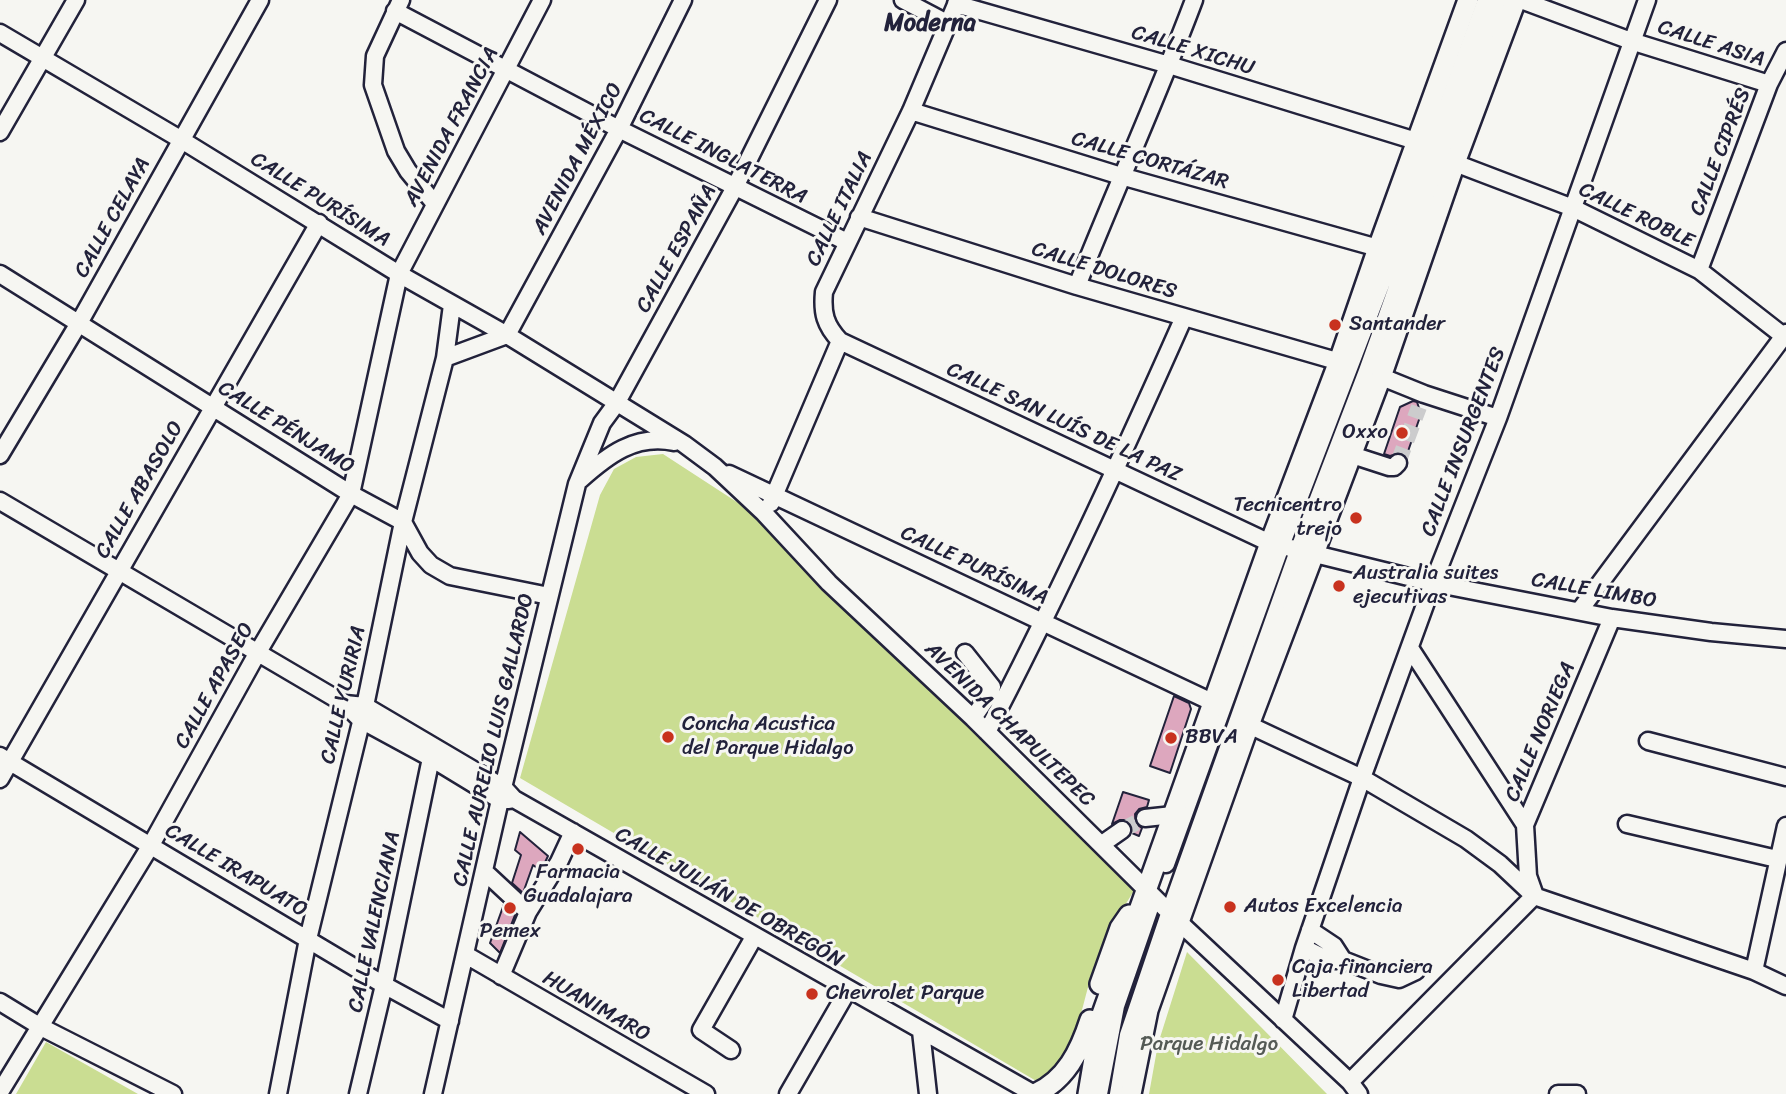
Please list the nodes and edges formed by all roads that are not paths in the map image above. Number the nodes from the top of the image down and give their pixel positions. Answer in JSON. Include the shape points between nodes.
{"nodes":[{"id":1,"x":76,"y":0,"type":"edge"},
{"id":2,"x":260,"y":0,"type":"edge"},
{"id":3,"x":542,"y":0,"type":"edge"},
{"id":4,"x":683,"y":0,"type":"edge"},
{"id":5,"x":828,"y":0,"type":"edge"},
{"id":6,"x":902,"y":0,"type":"edge"},
{"id":7,"x":1194,"y":0,"type":"edge"},
{"id":8,"x":1468,"y":0,"type":"edge"},
{"id":9,"x":1486,"y":0,"type":"edge"},
{"id":10,"x":1500,"y":0,"type":"edge"},
{"id":11,"x":1519,"y":0,"type":"edge"},
{"id":12,"x":1647,"y":0,"type":"edge"},
{"id":13,"x":957,"y":2,"type":"edge"},
{"id":14,"x":398,"y":6,"type":"edge"},
{"id":15,"x":947,"y":23,"type":"junction"},
{"id":16,"x":0,"y":33,"type":"edge"},
{"id":17,"x":1631,"y":41,"type":"junction"},
{"id":18,"x":1786,"y":51,"type":"edge"},
{"id":19,"x":42,"y":58,"type":"junction"},
{"id":20,"x":1169,"y":65,"type":"junction"},
{"id":21,"x":505,"y":70,"type":"junction"},
{"id":22,"x":1769,"y":84,"type":"junction"},
{"id":23,"x":911,"y":111,"type":"junction"},
{"id":24,"x":619,"y":129,"type":"junction"},
{"id":25,"x":0,"y":132,"type":"edge"},
{"id":26,"x":180,"y":139,"type":"junction"},
{"id":27,"x":1416,"y":141,"type":"junction"},
{"id":28,"x":1455,"y":163,"type":"junction"},
{"id":29,"x":1121,"y":176,"type":"junction"},
{"id":30,"x":735,"y":187,"type":"junction"},
{"id":31,"x":435,"y":204,"type":"junction"},
{"id":32,"x":1573,"y":208,"type":"junction"},
{"id":33,"x":859,"y":218,"type":"junction"},
{"id":34,"x":319,"y":223,"type":"junction"},
{"id":35,"x":847,"y":242,"type":"junction"},
{"id":36,"x":1378,"y":248,"type":"junction"},
{"id":37,"x":1699,"y":270,"type":"junction"},
{"id":38,"x":0,"y":274,"type":"edge"},
{"id":39,"x":399,"y":274,"type":"junction"},
{"id":40,"x":1077,"y":286,"type":"junction"},
{"id":41,"x":452,"y":305,"type":"junction"},
{"id":42,"x":1184,"y":317,"type":"junction"},
{"id":43,"x":79,"y":323,"type":"junction"},
{"id":44,"x":507,"y":335,"type":"junction"},
{"id":45,"x":1785,"y":336,"type":"edge"},
{"id":46,"x":840,"y":341,"type":"junction"},
{"id":47,"x":445,"y":358,"type":"junction"},
{"id":48,"x":1345,"y":363,"type":"junction"},
{"id":49,"x":1374,"y":374,"type":"junction"},
{"id":50,"x":616,"y":404,"type":"junction"},
{"id":51,"x":212,"y":407,"type":"junction"},
{"id":52,"x":1498,"y":418,"type":"junction"},
{"id":53,"x":684,"y":444,"type":"junction"},
{"id":54,"x":0,"y":455,"type":"edge"},
{"id":55,"x":1352,"y":455,"type":"junction"},
{"id":56,"x":1398,"y":463,"type":"dead end"},
{"id":57,"x":715,"y":467,"type":"junction"},
{"id":58,"x":1116,"y":471,"type":"junction"},
{"id":59,"x":577,"y":484,"type":"junction"},
{"id":60,"x":351,"y":494,"type":"junction"},
{"id":61,"x":775,"y":496,"type":"junction"},
{"id":62,"x":0,"y":501,"type":"edge"},
{"id":63,"x":764,"y":513,"type":"junction"},
{"id":64,"x":403,"y":522,"type":"junction"},
{"id":65,"x":1275,"y":545,"type":"junction"},
{"id":66,"x":1306,"y":552,"type":"junction"},
{"id":67,"x":120,"y":569,"type":"junction"},
{"id":68,"x":1433,"y":583,"type":"junction"},
{"id":69,"x":549,"y":596,"type":"junction"},
{"id":70,"x":1580,"y":610,"type":"junction"},
{"id":71,"x":1612,"y":618,"type":"junction"},
{"id":72,"x":1044,"y":622,"type":"junction"},
{"id":73,"x":1786,"y":639,"type":"edge"},
{"id":74,"x":1410,"y":648,"type":"junction"},
{"id":75,"x":258,"y":652,"type":"junction"},
{"id":76,"x":965,"y":653,"type":"dead end"},
{"id":77,"x":1214,"y":703,"type":"junction"},
{"id":78,"x":363,"y":713,"type":"junction"},
{"id":79,"x":973,"y":718,"type":"junction"},
{"id":80,"x":1249,"y":725,"type":"junction"},
{"id":81,"x":987,"y":732,"type":"junction"},
{"id":82,"x":1648,"y":741,"type":"dead end"},
{"id":83,"x":431,"y":758,"type":"junction"},
{"id":84,"x":5,"y":759,"type":"edge"},
{"id":85,"x":1786,"y":777,"type":"edge"},
{"id":86,"x":1362,"y":778,"type":"junction"},
{"id":87,"x":0,"y":779,"type":"edge"},
{"id":88,"x":506,"y":796,"type":"junction"},
{"id":89,"x":1173,"y":815,"type":"junction"},
{"id":90,"x":1145,"y":818,"type":"tunnel mouth"},
{"id":91,"x":1628,"y":824,"type":"dead end"},
{"id":92,"x":1525,"y":825,"type":"junction"},
{"id":93,"x":1786,"y":826,"type":"edge"},
{"id":94,"x":1122,"y":830,"type":"tunnel mouth"},
{"id":95,"x":573,"y":832,"type":"junction"},
{"id":96,"x":1102,"y":844,"type":"junction"},
{"id":97,"x":151,"y":845,"type":"junction"},
{"id":98,"x":1777,"y":859,"type":"junction"},
{"id":99,"x":485,"y":872,"type":"junction"},
{"id":100,"x":1149,"y":893,"type":"junction"},
{"id":101,"x":1534,"y":896,"type":"junction"},
{"id":102,"x":528,"y":912,"type":"junction"},
{"id":103,"x":1175,"y":916,"type":"junction"},
{"id":104,"x":1310,"y":930,"type":"junction"},
{"id":105,"x":754,"y":937,"type":"junction"},
{"id":106,"x":308,"y":939,"type":"junction"},
{"id":107,"x":1304,"y":948,"type":"junction"},
{"id":108,"x":466,"y":955,"type":"junction"},
{"id":109,"x":1343,"y":960,"type":"junction"},
{"id":110,"x":1416,"y":971,"type":"dead end"},
{"id":111,"x":1754,"y":971,"type":"junction"},
{"id":112,"x":501,"y":976,"type":"junction"},
{"id":113,"x":384,"y":985,"type":"junction"},
{"id":114,"x":1786,"y":986,"type":"edge"},
{"id":115,"x":848,"y":990,"type":"junction"},
{"id":116,"x":0,"y":1002,"type":"edge"},
{"id":117,"x":1283,"y":1020,"type":"junction"},
{"id":118,"x":450,"y":1021,"type":"junction"},
{"id":119,"x":41,"y":1027,"type":"junction"},
{"id":120,"x":922,"y":1031,"type":"junction"},
{"id":121,"x":732,"y":1050,"type":"dead end"},
{"id":122,"x":1354,"y":1088,"type":"edge"},
{"id":123,"x":0,"y":1092,"type":"edge"},
{"id":124,"x":173,"y":1094,"type":"edge"},
{"id":125,"x":278,"y":1094,"type":"edge"},
{"id":126,"x":358,"y":1094,"type":"edge"},
{"id":127,"x":433,"y":1094,"type":"edge"},
{"id":128,"x":706,"y":1094,"type":"edge"},
{"id":129,"x":788,"y":1094,"type":"edge"},
{"id":130,"x":928,"y":1094,"type":"edge"},
{"id":131,"x":1034,"y":1094,"type":"edge"},
{"id":132,"x":1088,"y":1094,"type":"edge"},
{"id":133,"x":1098,"y":1094,"type":"edge"},
{"id":134,"x":1118,"y":1094,"type":"edge"},
{"id":135,"x":1131,"y":1094,"type":"edge"},
{"id":136,"x":1559,"y":1094,"type":"edge"},
{"id":137,"x":1577,"y":1094,"type":"edge"}],
"edges":[{"from":1,"to":19,"type":"street"},
{"from":2,"to":26,"type":"street","name":"CALLE CELAYA"},
{"from":3,"to":21,"type":"street","name":"AVENIDA FRANCIA"},
{"from":4,"to":24,"type":"street","name":"AVENIDA MÉXICO"},
{"from":5,"to":30,"type":"street","name":"CALLE ESPAÑA"},
{"from":6,"to":15,"type":"street"},
{"from":7,"to":20,"type":"street"},
{"from":8,"to":27,"type":"main road"},
{"from":9,"to":48,"type":"street"},
{"from":10,"to":49,"type":"street"},
{"from":11,"to":17,"type":"street","name":"CALLE ASIA"},
{"from":11,"to":28,"type":"main road"},
{"from":12,"to":17,"type":"street","name":"CALLE INSURGENTES"},
{"from":13,"to":15,"type":"street","name":"CALLE ITALIA"},
{"from":13,"to":20,"type":"street","name":"CALLE XICHU"},
{"from":14,"to":21,"type":"street","name":"CALLE INGLATERRA"},
{"from":14,"to":31,"type":"street","via":[[375,56],[373,85],[396,151]]},
{"from":15,"to":23,"type":"street","name":"CALLE ITALIA"},
{"from":16,"to":19,"type":"street","name":"CALLE PURÍSIMA"},
{"from":17,"to":22,"type":"street","name":"CALLE ASIA"},
{"from":17,"to":32,"type":"street","name":"CALLE INSURGENTES"},
{"from":18,"to":22,"type":"street","name":"CALLE CIPRÉS"},
{"from":19,"to":25,"type":"street"},
{"from":19,"to":26,"type":"street","name":"CALLE PURÍSIMA"},
{"from":20,"to":27,"type":"street","name":"CALLE XICHU"},
{"from":20,"to":29,"type":"street"},
{"from":21,"to":24,"type":"street","name":"CALLE INGLATERRA"},
{"from":21,"to":31,"type":"street","name":"AVENIDA FRANCIA"},
{"from":22,"to":37,"type":"street","name":"CALLE CIPRÉS"},
{"from":23,"to":29,"type":"street","name":"CALLE CORTÁZAR"},
{"from":23,"to":33,"type":"street","name":"CALLE ITALIA"},
{"from":24,"to":30,"type":"street","name":"CALLE INGLATERRA"},
{"from":24,"to":44,"type":"street","name":"AVENIDA MÉXICO"},
{"from":26,"to":34,"type":"street","name":"CALLE PURÍSIMA"},
{"from":26,"to":43,"type":"street","name":"CALLE CELAYA"},
{"from":27,"to":36,"type":"main road"},
{"from":28,"to":32,"type":"street","name":"CALLE ROBLE"},
{"from":28,"to":49,"type":"main road"},
{"from":29,"to":36,"type":"street","name":"CALLE CORTÁZAR"},
{"from":29,"to":40,"type":"street"},
{"from":30,"to":35,"type":"street","name":"CALLE INGLATERRA"},
{"from":30,"to":50,"type":"street","name":"CALLE ESPAÑA"},
{"from":31,"to":39,"type":"street","name":"AVENIDA FRANCIA"},
{"from":32,"to":37,"type":"street","name":"CALLE ROBLE"},
{"from":32,"to":52,"type":"street","name":"CALLE INSURGENTES"},
{"from":33,"to":35,"type":"street","name":"CALLE ITALIA"},
{"from":33,"to":40,"type":"street","name":"CALLE DOLORES"},
{"from":34,"to":39,"type":"street","name":"CALLE PURÍSIMA"},
{"from":34,"to":51,"type":"street","name":"CALLE ABASOLO"},
{"from":35,"to":46,"type":"street","name":"CALLE ITALIA","via":[[827,284],[822,307],[826,323]]},
{"from":36,"to":48,"type":"main road"},
{"from":37,"to":45,"type":"street","name":"CALLE ROBLE"},
{"from":38,"to":43,"type":"street","name":"CALLE PÉNJAMO"},
{"from":39,"to":41,"type":"street","name":"CALLE PURÍSIMA"},
{"from":39,"to":60,"type":"street","name":"CALLE APASEO"},
{"from":40,"to":42,"type":"street","name":"CALLE DOLORES"},
{"from":41,"to":44,"type":"street","name":"CALLE PURÍSIMA"},
{"from":41,"to":47,"type":"street","name":"CALLE YURIRIA"},
{"from":42,"to":48,"type":"street","name":"CALLE DOLORES"},
{"from":42,"to":58,"type":"street"},
{"from":43,"to":51,"type":"street","name":"CALLE PÉNJAMO"},
{"from":43,"to":54,"type":"street","name":"CALLE CELAYA"},
{"from":44,"to":47,"type":"street"},
{"from":44,"to":50,"type":"street","name":"CALLE PURÍSIMA"},
{"from":45,"to":70,"type":"street"},
{"from":46,"to":58,"type":"street","name":"CALLE SAN LUÍS DE LA PAZ"},
{"from":46,"to":61,"type":"street"},
{"from":47,"to":64,"type":"street","name":"CALLE YURIRIA"},
{"from":48,"to":49,"type":"street","name":"CALLE DOLORES"},
{"from":48,"to":65,"type":"main road"},
{"from":49,"to":52,"type":"street","name":"CALLE DOLORES","via":[[1421,401]]},
{"from":49,"to":55,"type":"main road"},
{"from":49,"to":66,"type":"street"},
{"from":50,"to":53,"type":"street","name":"AVENIDA CHAPULTEPEC"},
{"from":50,"to":59,"type":"street","name":"CALLE AURELIO LUIS GALLARDO","via":[[602,423]]},
{"from":51,"to":60,"type":"street","name":"CALLE PÉNJAMO"},
{"from":51,"to":67,"type":"street","name":"CALLE ABASOLO"},
{"from":52,"to":68,"type":"street","name":"CALLE INSURGENTES"},
{"from":53,"to":57,"type":"street","name":"AVENIDA CHAPULTEPEC"},
{"from":53,"to":59,"type":"street","via":[[655,439],[626,446]]},
{"from":55,"to":56,"type":"street","via":[[1389,467]]},
{"from":55,"to":66,"type":"main road"},
{"from":57,"to":61,"type":"street","name":"CALLE PURÍSIMA"},
{"from":57,"to":63,"type":"street","name":"AVENIDA CHAPULTEPEC"},
{"from":58,"to":65,"type":"street","name":"CALLE SAN LUÍS DE LA PAZ"},
{"from":58,"to":72,"type":"street"},
{"from":59,"to":69,"type":"street","name":"CALLE AURELIO LUIS GALLARDO"},
{"from":60,"to":64,"type":"street","name":"CALLE PÉNJAMO"},
{"from":60,"to":75,"type":"street","name":"CALLE APASEO"},
{"from":61,"to":63,"type":"street"},
{"from":61,"to":72,"type":"street","name":"CALLE PURÍSIMA"},
{"from":62,"to":67,"type":"street"},
{"from":63,"to":79,"type":"street","name":"AVENIDA CHAPULTEPEC","via":[[830,583]]},
{"from":64,"to":69,"type":"street","via":[[420,553],[450,576]]},
{"from":64,"to":78,"type":"street","name":"CALLE YURIRIA"},
{"from":65,"to":66,"type":"street","name":"CALLE SAN LUÍS DE LA PAZ"},
{"from":65,"to":77,"type":"main road"},
{"from":65,"to":100,"type":"street"},
{"from":66,"to":68,"type":"street","name":"CALLE LIMBO"},
{"from":66,"to":80,"type":"main road"},
{"from":66,"to":103,"type":"street"},
{"from":67,"to":75,"type":"street"},
{"from":67,"to":84,"type":"street","name":"CALLE ABASOLO"},
{"from":68,"to":70,"type":"street","name":"CALLE LIMBO"},
{"from":68,"to":74,"type":"street","name":"CALLE INSURGENTES"},
{"from":69,"to":88,"type":"street","name":"CALLE AURELIO LUIS GALLARDO"},
{"from":70,"to":71,"type":"street","name":"CALLE LIMBO"},
{"from":71,"to":73,"type":"street","name":"CALLE LIMBO"},
{"from":71,"to":92,"type":"street","name":"CALLE NORIEGA"},
{"from":72,"to":77,"type":"street","name":"CALLE PURÍSIMA"},
{"from":72,"to":81,"type":"street"},
{"from":74,"to":86,"type":"street","name":"CALLE INSURGENTES"},
{"from":74,"to":92,"type":"street"},
{"from":75,"to":78,"type":"street"},
{"from":75,"to":97,"type":"street","name":"CALLE APASEO"},
{"from":76,"to":79,"type":"street","via":[[992,687]]},
{"from":77,"to":89,"type":"main road"},
{"from":78,"to":83,"type":"street"},
{"from":78,"to":88,"type":"street"},
{"from":78,"to":106,"type":"street","name":"CALLE YURIRIA"},
{"from":79,"to":81,"type":"street","name":"AVENIDA CHAPULTEPEC"},
{"from":80,"to":86,"type":"street"},
{"from":80,"to":103,"type":"main road"},
{"from":81,"to":96,"type":"street","name":"AVENIDA CHAPULTEPEC"},
{"from":82,"to":85,"type":"street"},
{"from":83,"to":88,"type":"street"},
{"from":83,"to":113,"type":"street","name":"CALLE VALENCIANA"},
{"from":84,"to":87,"type":"street","name":"CALLE ABASOLO"},
{"from":84,"to":97,"type":"street","name":"CALLE IRAPUATO"},
{"from":86,"to":101,"type":"street","via":[[1466,839]]},
{"from":86,"to":104,"type":"street","name":"CALLE INSURGENTES"},
{"from":88,"to":95,"type":"street","name":"CALLE JULIÁN DE OBREGÓN"},
{"from":88,"to":99,"type":"street","name":"CALLE AURELIO LUIS GALLARDO"},
{"from":89,"to":90,"type":"street"},
{"from":89,"to":100,"type":"main road"},
{"from":91,"to":98,"type":"street"},
{"from":92,"to":101,"type":"street","name":"CALLE NORIEGA"},
{"from":93,"to":98,"type":"street"},
{"from":94,"to":96,"type":"street"},
{"from":95,"to":102,"type":"street"},
{"from":95,"to":105,"type":"street","name":"CALLE JULIÁN DE OBREGÓN"},
{"from":96,"to":100,"type":"street","name":"AVENIDA CHAPULTEPEC"},
{"from":97,"to":106,"type":"street","name":"CALLE IRAPUATO"},
{"from":97,"to":119,"type":"street","name":"CALLE APASEO"},
{"from":98,"to":111,"type":"street"},
{"from":99,"to":102,"type":"street"},
{"from":99,"to":108,"type":"street","name":"CALLE AURELIO LUIS GALLARDO"},
{"from":100,"to":103,"type":"street","name":"AVENIDA CHAPULTEPEC"},
{"from":100,"to":131,"type":"main road","via":[[1120,928],[1074,1058],[1058,1079]]},
{"from":100,"to":132,"type":"main road","via":[[1101,1017]]},
{"from":100,"to":133,"type":"street","via":[[1116,1006]]},
{"from":101,"to":111,"type":"street"},
{"from":101,"to":122,"type":"street"},
{"from":102,"to":112,"type":"street"},
{"from":103,"to":117,"type":"street","name":"AVENIDA CHAPULTEPEC"},
{"from":103,"to":134,"type":"street","via":[[1128,1035]]},
{"from":103,"to":135,"type":"main road","via":[[1148,1010]]},
{"from":104,"to":107,"type":"street","name":"CALLE INSURGENTES"},
{"from":104,"to":109,"type":"street","via":[[1334,946]]},
{"from":105,"to":115,"type":"street","name":"CALLE JULIÁN DE OBREGÓN"},
{"from":105,"to":121,"type":"street","via":[[701,1031]]},
{"from":106,"to":113,"type":"street","name":"CALLE IRAPUATO"},
{"from":106,"to":125,"type":"street","name":"CALLE YURIRIA"},
{"from":107,"to":109,"type":"street","via":[[1328,960]]},
{"from":107,"to":117,"type":"street","name":"CALLE INSURGENTES"},
{"from":108,"to":112,"type":"street","name":"HUANIMARO"},
{"from":108,"to":118,"type":"street","name":"CALLE AURELIO LUIS GALLARDO"},
{"from":109,"to":110,"type":"street","via":[[1399,979]]},
{"from":111,"to":114,"type":"street"},
{"from":112,"to":128,"type":"street","name":"HUANIMARO"},
{"from":113,"to":118,"type":"street","name":"CALLE IRAPUATO"},
{"from":113,"to":126,"type":"street","name":"CALLE VALENCIANA"},
{"from":115,"to":120,"type":"street","name":"CALLE JULIÁN DE OBREGÓN"},
{"from":115,"to":129,"type":"street"},
{"from":116,"to":119,"type":"street"},
{"from":117,"to":122,"type":"street","name":"AVENIDA CHAPULTEPEC"},
{"from":118,"to":127,"type":"street","name":"CALLE AURELIO LUIS GALLARDO"},
{"from":119,"to":123,"type":"street","name":"CALLE APASEO"},
{"from":119,"to":124,"type":"street"},
{"from":120,"to":130,"type":"street"},
{"from":120,"to":131,"type":"street","name":"CALLE JULIÁN DE OBREGÓN"},
{"from":136,"to":137,"type":"street"}]}
